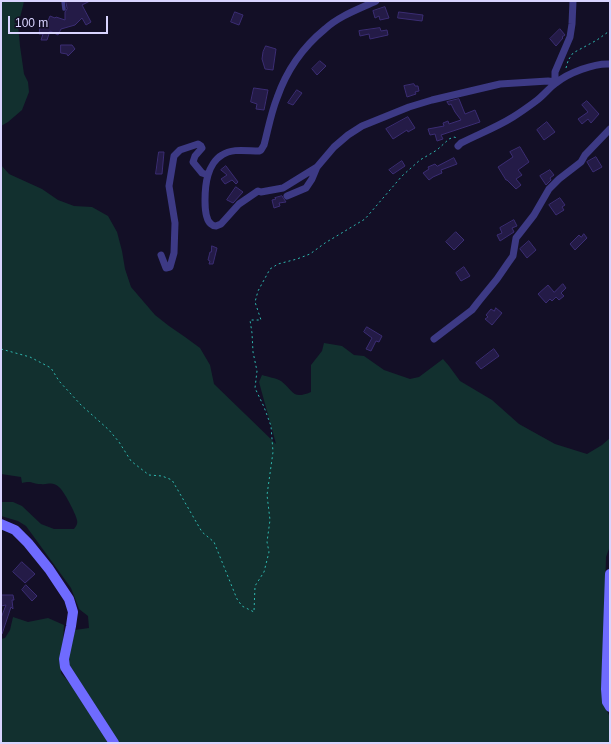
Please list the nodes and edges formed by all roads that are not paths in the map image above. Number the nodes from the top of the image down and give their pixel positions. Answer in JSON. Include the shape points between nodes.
{"nodes":[{"id":1,"x":63,"y":1,"type":"edge"},
{"id":2,"x":376,"y":1,"type":"edge"},
{"id":3,"x":573,"y":1,"type":"edge"},
{"id":4,"x":64,"y":9,"type":"dead end"},
{"id":5,"x":610,"y":64,"type":"edge"},
{"id":6,"x":556,"y":82,"type":"junction"},
{"id":7,"x":610,"y":129,"type":"edge"},
{"id":8,"x":458,"y":146,"type":"dead end"},
{"id":9,"x":317,"y":167,"type":"junction"},
{"id":10,"x":208,"y":175,"type":"junction"},
{"id":11,"x":287,"y":196,"type":"dead end"},
{"id":12,"x":161,"y":255,"type":"dead end"},
{"id":13,"x":434,"y":339,"type":"dead end"},
{"id":14,"x":1,"y":524,"type":"edge"},
{"id":15,"x":610,"y":574,"type":"edge"},
{"id":16,"x":610,"y":707,"type":"edge"},
{"id":17,"x":114,"y":743,"type":"edge"}],
"edges":[{"from":1,"to":4,"type":"lane"},
{"from":2,"to":10,"type":"street","via":[[325,28],[306,47],[287,74],[261,150],[230,151],[221,155],[213,163]]},
{"from":3,"to":6,"type":"street","via":[[570,37],[555,72]]},
{"from":5,"to":6,"type":"street","via":[[589,67]]},
{"from":6,"to":8,"type":"street","via":[[536,101],[512,118]]},
{"from":6,"to":9,"type":"street","via":[[500,84],[408,107],[362,126],[348,135]]},
{"from":7,"to":13,"type":"street","via":[[581,162],[549,189],[534,215],[516,238],[513,256],[472,310]]},
{"from":9,"to":10,"type":"street","via":[[283,188],[258,191],[239,204],[216,226],[208,220],[205,209],[204,193]]},
{"from":9,"to":11,"type":"street","via":[[306,188]]},
{"from":10,"to":12,"type":"street","via":[[202,173],[193,162],[202,148],[198,144],[180,150],[174,156],[169,186],[174,223],[174,253],[170,268],[166,268]]},
{"from":14,"to":17,"type":"street","via":[[15,530],[28,543],[69,599],[72,612],[64,659],[65,667]]},
{"from":15,"to":16,"type":"street","via":[[606,689]]}]}
